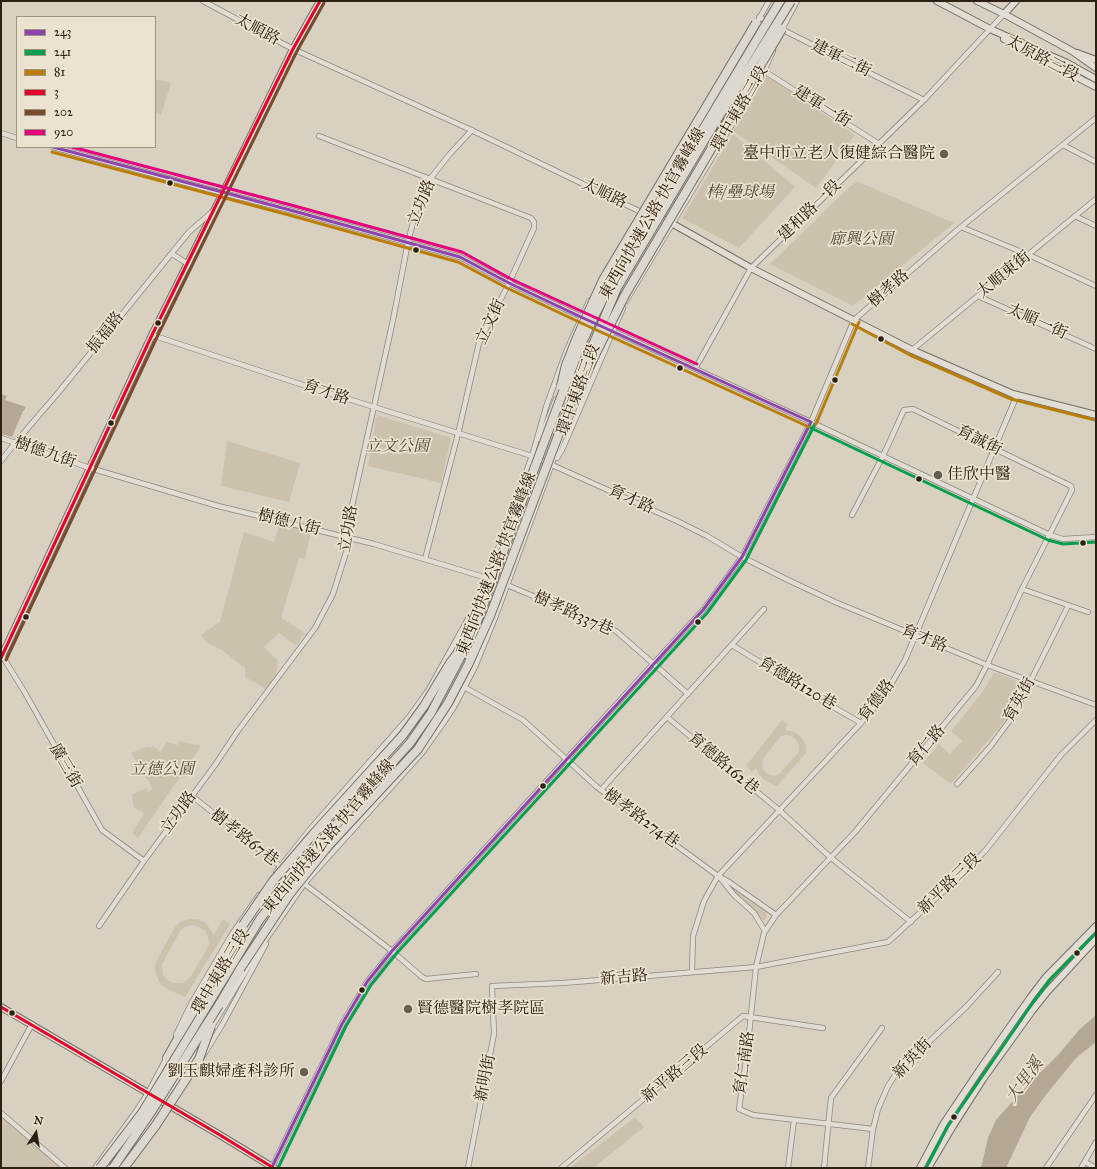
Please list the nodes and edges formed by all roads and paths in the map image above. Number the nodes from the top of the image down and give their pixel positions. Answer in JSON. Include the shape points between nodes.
{"nodes":[{"id":1,"x":203,"y":1,"type":"edge"},
{"id":2,"x":320,"y":1,"type":"edge"},
{"id":3,"x":769,"y":1,"type":"edge"},
{"id":4,"x":780,"y":1,"type":"edge"},
{"id":5,"x":792,"y":1,"type":"edge"},
{"id":6,"x":797,"y":1,"type":"edge"},
{"id":7,"x":937,"y":1,"type":"edge"},
{"id":8,"x":977,"y":1,"type":"edge"},
{"id":9,"x":1016,"y":1,"type":"edge"},
{"id":10,"x":1004,"y":14,"type":"junction"},
{"id":11,"x":758,"y":20,"type":"junction"},
{"id":12,"x":782,"y":29,"type":"junction"},
{"id":13,"x":990,"y":29,"type":"junction"},
{"id":14,"x":293,"y":49,"type":"junction"},
{"id":15,"x":1072,"y":51,"type":"junction"},
{"id":16,"x":1096,"y":60,"type":"edge"},
{"id":17,"x":1096,"y":68,"type":"edge"},
{"id":18,"x":764,"y":71,"type":"junction"},
{"id":19,"x":1096,"y":79,"type":"edge"},
{"id":20,"x":1096,"y":87,"type":"edge"},
{"id":21,"x":924,"y":100,"type":"junction"},
{"id":22,"x":1096,"y":118,"type":"edge"},
{"id":23,"x":472,"y":130,"type":"junction"},
{"id":24,"x":1,"y":133,"type":"edge"},
{"id":25,"x":319,"y":136,"type":"dead end"},
{"id":26,"x":16,"y":138,"type":"edge"},
{"id":27,"x":879,"y":144,"type":"junction"},
{"id":28,"x":1063,"y":145,"type":"junction"},
{"id":29,"x":57,"y":148,"type":"edge"},
{"id":30,"x":1096,"y":162,"type":"edge"},
{"id":31,"x":430,"y":179,"type":"junction"},
{"id":32,"x":223,"y":193,"type":"junction"},
{"id":33,"x":1096,"y":199,"type":"edge"},
{"id":34,"x":216,"y":208,"type":"junction"},
{"id":35,"x":642,"y":213,"type":"junction"},
{"id":36,"x":1075,"y":216,"type":"junction"},
{"id":37,"x":664,"y":220,"type":"junction"},
{"id":38,"x":674,"y":224,"type":"junction"},
{"id":39,"x":1096,"y":226,"type":"edge"},
{"id":40,"x":962,"y":227,"type":"junction"},
{"id":41,"x":408,"y":242,"type":"junction"},
{"id":42,"x":172,"y":254,"type":"junction"},
{"id":43,"x":1028,"y":255,"type":"junction"},
{"id":44,"x":188,"y":264,"type":"junction"},
{"id":45,"x":750,"y":268,"type":"junction"},
{"id":46,"x":509,"y":283,"type":"junction"},
{"id":47,"x":1096,"y":286,"type":"edge"},
{"id":48,"x":978,"y":296,"type":"junction"},
{"id":49,"x":581,"y":317,"type":"junction"},
{"id":50,"x":588,"y":320,"type":"junction"},
{"id":51,"x":854,"y":320,"type":"junction"},
{"id":52,"x":603,"y":327,"type":"junction"},
{"id":53,"x":614,"y":331,"type":"junction"},
{"id":54,"x":152,"y":335,"type":"junction"},
{"id":55,"x":1096,"y":349,"type":"edge"},
{"id":56,"x":912,"y":350,"type":"junction"},
{"id":57,"x":695,"y":369,"type":"junction"},
{"id":58,"x":1018,"y":395,"type":"junction"},
{"id":59,"x":373,"y":408,"type":"junction"},
{"id":60,"x":557,"y":408,"type":"junction"},
{"id":61,"x":567,"y":413,"type":"junction"},
{"id":62,"x":1096,"y":415,"type":"edge"},
{"id":63,"x":810,"y":422,"type":"junction"},
{"id":64,"x":458,"y":434,"type":"junction"},
{"id":65,"x":1,"y":438,"type":"edge"},
{"id":66,"x":15,"y":443,"type":"junction"},
{"id":67,"x":995,"y":449,"type":"junction"},
{"id":68,"x":532,"y":456,"type":"junction"},
{"id":69,"x":883,"y":456,"type":"junction"},
{"id":70,"x":1,"y":461,"type":"edge"},
{"id":71,"x":552,"y":465,"type":"junction"},
{"id":72,"x":90,"y":468,"type":"junction"},
{"id":73,"x":974,"y":499,"type":"junction"},
{"id":74,"x":852,"y":515,"type":"dead end"},
{"id":75,"x":1050,"y":535,"type":"junction"},
{"id":76,"x":1096,"y":537,"type":"edge"},
{"id":77,"x":345,"y":538,"type":"junction"},
{"id":78,"x":742,"y":557,"type":"junction"},
{"id":79,"x":425,"y":559,"type":"junction"},
{"id":80,"x":487,"y":578,"type":"junction"},
{"id":81,"x":507,"y":585,"type":"junction"},
{"id":82,"x":1022,"y":589,"type":"junction"},
{"id":83,"x":481,"y":595,"type":"junction"},
{"id":84,"x":1068,"y":606,"type":"junction"},
{"id":85,"x":764,"y":609,"type":"dead end"},
{"id":86,"x":1088,"y":612,"type":"dead end"},
{"id":87,"x":472,"y":635,"type":"junction"},
{"id":88,"x":916,"y":636,"type":"junction"},
{"id":89,"x":732,"y":645,"type":"junction"},
{"id":90,"x":1,"y":656,"type":"edge"},
{"id":91,"x":653,"y":664,"type":"junction"},
{"id":92,"x":987,"y":665,"type":"junction"},
{"id":93,"x":1030,"y":682,"type":"junction"},
{"id":94,"x":464,"y":687,"type":"junction"},
{"id":95,"x":688,"y":694,"type":"junction"},
{"id":96,"x":1096,"y":704,"type":"edge"},
{"id":97,"x":667,"y":717,"type":"junction"},
{"id":98,"x":1096,"y":720,"type":"edge"},
{"id":99,"x":861,"y":723,"type":"junction"},
{"id":100,"x":566,"y":760,"type":"junction"},
{"id":101,"x":957,"y":784,"type":"dead end"},
{"id":102,"x":601,"y":790,"type":"junction"},
{"id":103,"x":192,"y":796,"type":"junction"},
{"id":104,"x":779,"y":810,"type":"junction"},
{"id":105,"x":830,"y":857,"type":"junction"},
{"id":106,"x":144,"y":861,"type":"junction"},
{"id":107,"x":280,"y":866,"type":"junction"},
{"id":108,"x":288,"y":872,"type":"junction"},
{"id":109,"x":718,"y":876,"type":"junction"},
{"id":110,"x":304,"y":884,"type":"junction"},
{"id":111,"x":776,"y":915,"type":"junction"},
{"id":112,"x":280,"y":917,"type":"junction"},
{"id":113,"x":911,"y":922,"type":"junction"},
{"id":114,"x":100,"y":926,"type":"dead end"},
{"id":115,"x":1096,"y":926,"type":"edge"},
{"id":116,"x":765,"y":931,"type":"junction"},
{"id":117,"x":1096,"y":938,"type":"edge"},
{"id":118,"x":392,"y":951,"type":"junction"},
{"id":119,"x":756,"y":967,"type":"junction"},
{"id":120,"x":692,"y":972,"type":"junction"},
{"id":121,"x":998,"y":972,"type":"dead end"},
{"id":122,"x":476,"y":974,"type":"dead end"},
{"id":123,"x":492,"y":986,"type":"joint"},
{"id":124,"x":219,"y":1005,"type":"junction"},
{"id":125,"x":1,"y":1007,"type":"edge"},
{"id":126,"x":751,"y":1018,"type":"junction"},
{"id":127,"x":32,"y":1024,"type":"junction"},
{"id":128,"x":823,"y":1028,"type":"dead end"},
{"id":129,"x":882,"y":1028,"type":"dead end"},
{"id":130,"x":167,"y":1058,"type":"junction"},
{"id":131,"x":1,"y":1081,"type":"edge"},
{"id":132,"x":148,"y":1093,"type":"junction"},
{"id":133,"x":1096,"y":1095,"type":"edge"},
{"id":134,"x":162,"y":1102,"type":"junction"},
{"id":135,"x":171,"y":1107,"type":"junction"},
{"id":136,"x":1,"y":1113,"type":"edge"},
{"id":137,"x":794,"y":1120,"type":"junction"},
{"id":138,"x":828,"y":1125,"type":"junction"},
{"id":139,"x":874,"y":1129,"type":"junction"},
{"id":140,"x":1096,"y":1142,"type":"edge"},
{"id":141,"x":1085,"y":1162,"type":"junction"},
{"id":142,"x":65,"y":1168,"type":"edge"},
{"id":143,"x":95,"y":1168,"type":"edge"},
{"id":144,"x":100,"y":1168,"type":"edge"},
{"id":145,"x":113,"y":1168,"type":"edge"},
{"id":146,"x":125,"y":1168,"type":"edge"},
{"id":147,"x":273,"y":1168,"type":"edge"},
{"id":148,"x":468,"y":1168,"type":"edge"},
{"id":149,"x":561,"y":1168,"type":"edge"},
{"id":150,"x":788,"y":1168,"type":"edge"},
{"id":151,"x":824,"y":1168,"type":"edge"},
{"id":152,"x":868,"y":1168,"type":"edge"},
{"id":153,"x":920,"y":1168,"type":"edge"},
{"id":154,"x":928,"y":1168,"type":"edge"},
{"id":155,"x":1046,"y":1168,"type":"edge"},
{"id":156,"x":1081,"y":1168,"type":"edge"},
{"id":157,"x":1096,"y":1168,"type":"edge"}],
"edges":[{"from":1,"to":14,"type":"street","name":"太順路"},
{"from":2,"to":14,"type":"street"},
{"from":3,"to":11,"type":"street","name":"環中東路三段"},
{"from":4,"to":60,"type":"highway","name":"東西向快速公路 快官霧峰線","bridge":true,"via":[[612,281],[579,349]]},
{"from":5,"to":61,"type":"highway","name":"東西向快速公路 快官霧峰線","bridge":true,"via":[[705,139],[617,288]]},
{"from":6,"to":12,"type":"street","name":"環中東路三段"},
{"from":7,"to":13,"type":"street","name":"太原路三段"},
{"from":8,"to":10,"type":"street","name":"太原路三段"},
{"from":9,"to":10,"type":"street","name":"建和路一段"},
{"from":10,"to":13,"type":"street","name":"建和路一段"},
{"from":10,"to":15,"type":"street","name":"太原路三段"},
{"from":11,"to":12,"type":"street","name":"建軍二街"},
{"from":11,"to":35,"type":"street","name":"環中東路三段","via":[[730,61]]},
{"from":11,"to":35,"type":"street","name":"環中東路三段","via":[[746,51]]},
{"from":11,"to":60,"type":"highway","bridge":true,"via":[[603,280],[566,365]]},
{"from":12,"to":18,"type":"street","name":"環中東路三段"},
{"from":12,"to":21,"type":"street","name":"建軍二街"},
{"from":12,"to":37,"type":"street","name":"環中東路三段","via":[[758,61],[711,145]]},
{"from":12,"to":61,"type":"highway","bridge":true,"via":[[625,295]]},
{"from":13,"to":19,"type":"street","name":"太原路三段","via":[[1067,63]]},
{"from":13,"to":20,"type":"street","name":"太原路三段","via":[[1015,46]]},
{"from":13,"to":21,"type":"street","name":"建和路一段"},
{"from":14,"to":23,"type":"street","name":"太順路"},
{"from":14,"to":32,"type":"street"},
{"from":15,"to":16,"type":"street","name":"太原路三段"},
{"from":15,"to":17,"type":"street","name":"太原路三段"},
{"from":18,"to":27,"type":"street","name":"建軍一街"},
{"from":18,"to":38,"type":"street","name":"環中東路三段"},
{"from":21,"to":27,"type":"street","name":"建和路一段"},
{"from":22,"to":28,"type":"street","name":"樹孝路"},
{"from":23,"to":31,"type":"street","name":"立功路"},
{"from":23,"to":35,"type":"street","name":"太順路"},
{"from":24,"to":26,"type":"street"},
{"from":25,"to":31,"type":"street","name":"立文街"},
{"from":27,"to":45,"type":"street","name":"建和路一段"},
{"from":28,"to":30,"type":"street"},
{"from":28,"to":40,"type":"street","name":"樹孝路"},
{"from":29,"to":32,"type":"street"},
{"from":31,"to":41,"type":"street","name":"立功路","via":[[417,207]]},
{"from":31,"to":46,"type":"street","name":"立文街","via":[[531,218],[534,228]]},
{"from":32,"to":34,"type":"street"},
{"from":32,"to":41,"type":"street"},
{"from":33,"to":36,"type":"street","name":"太順東街"},
{"from":34,"to":42,"type":"street","name":"振福路","via":[[190,231]]},
{"from":34,"to":44,"type":"street"},
{"from":35,"to":37,"type":"street","name":"太順路"},
{"from":35,"to":49,"type":"street","name":"環中東路三段"},
{"from":35,"to":50,"type":"street","name":"環中東路三段"},
{"from":36,"to":39,"type":"street"},
{"from":36,"to":43,"type":"street","name":"太順東街"},
{"from":37,"to":38,"type":"street","name":"太順路"},
{"from":37,"to":52,"type":"street","name":"環中東路三段","via":[[620,292]]},
{"from":38,"to":45,"type":"street","name":"太順路"},
{"from":38,"to":53,"type":"street","name":"環中東路三段","via":[[625,302]]},
{"from":40,"to":43,"type":"street"},
{"from":40,"to":51,"type":"street","name":"樹孝路"},
{"from":41,"to":46,"type":"street","via":[[460,257]]},
{"from":41,"to":59,"type":"street","name":"立功路","via":[[394,320]]},
{"from":42,"to":44,"type":"street"},
{"from":42,"to":66,"type":"street","name":"振福路"},
{"from":43,"to":47,"type":"street"},
{"from":43,"to":48,"type":"street","name":"太順東街"},
{"from":44,"to":54,"type":"street"},
{"from":45,"to":51,"type":"street","name":"太順路"},
{"from":45,"to":57,"type":"street","name":"建和路一段"},
{"from":46,"to":49,"type":"street"},
{"from":46,"to":64,"type":"street","name":"立文街","via":[[479,343]]},
{"from":48,"to":55,"type":"street","name":"太順一街"},
{"from":48,"to":56,"type":"street","name":"太順東街"},
{"from":49,"to":50,"type":"street"},
{"from":49,"to":68,"type":"street","name":"環中東路三段","via":[[546,407]]},
{"from":50,"to":52,"type":"street"},
{"from":50,"to":68,"type":"street","name":"環中東路三段"},
{"from":51,"to":56,"type":"street","name":"太順路"},
{"from":51,"to":63,"type":"street","name":"樹孝路"},
{"from":52,"to":53,"type":"street"},
{"from":52,"to":71,"type":"street","name":"環中東路三段"},
{"from":53,"to":57,"type":"street"},
{"from":53,"to":71,"type":"street","name":"環中東路三段","via":[[562,450]]},
{"from":54,"to":59,"type":"street","name":"育才路"},
{"from":54,"to":72,"type":"street"},
{"from":56,"to":58,"type":"street","name":"太順路"},
{"from":57,"to":63,"type":"street"},
{"from":58,"to":62,"type":"street","name":"太順路"},
{"from":58,"to":67,"type":"street","name":"育德路"},
{"from":59,"to":64,"type":"street","name":"育才路"},
{"from":59,"to":77,"type":"street","name":"立功路"},
{"from":60,"to":87,"type":"highway","name":"東西向快速公路 快官霧峰線","bridge":true},
{"from":61,"to":124,"type":"highway","name":"東西向快速公路 快官霧峰線","bridge":true,"via":[[490,616],[448,703],[418,749],[329,845],[289,895]]},
{"from":63,"to":69,"type":"street"},
{"from":63,"to":78,"type":"street","name":"樹孝路"},
{"from":64,"to":68,"type":"street","name":"育才路"},
{"from":64,"to":79,"type":"street","name":"立文街"},
{"from":65,"to":66,"type":"street","name":"樹德九街"},
{"from":66,"to":70,"type":"street","name":"振福路"},
{"from":66,"to":72,"type":"street","name":"樹德九街"},
{"from":67,"to":69,"type":"street","name":"育誠街","via":[[913,409],[904,410]]},
{"from":67,"to":73,"type":"street","name":"育德路"},
{"from":67,"to":75,"type":"street","name":"育誠街","via":[[1071,486],[1072,490]]},
{"from":68,"to":71,"type":"street","name":"育才路"},
{"from":68,"to":80,"type":"street","name":"環中東路三段"},
{"from":69,"to":73,"type":"street"},
{"from":69,"to":74,"type":"street"},
{"from":71,"to":78,"type":"street","name":"育才路","via":[[677,521]]},
{"from":71,"to":81,"type":"street","name":"環中東路三段"},
{"from":72,"to":77,"type":"street","name":"樹德八街","via":[[218,506]]},
{"from":72,"to":90,"type":"street"},
{"from":73,"to":75,"type":"street"},
{"from":73,"to":88,"type":"street","name":"育德路"},
{"from":75,"to":76,"type":"street","via":[[1063,539]]},
{"from":75,"to":82,"type":"street","name":"育仁路"},
{"from":77,"to":79,"type":"street","name":"樹德八街"},
{"from":77,"to":103,"type":"street","name":"立功路","via":[[349,543],[333,594],[315,628]]},
{"from":78,"to":88,"type":"street","name":"育才路","via":[[835,602]]},
{"from":78,"to":91,"type":"street","name":"樹孝路","via":[[703,610]]},
{"from":79,"to":80,"type":"street","name":"樹德八街"},
{"from":80,"to":83,"type":"street","name":"環中東路三段"},
{"from":81,"to":91,"type":"street","name":"樹孝路337巷","via":[[616,631]]},
{"from":81,"to":94,"type":"street","name":"環中東路三段","via":[[475,667]]},
{"from":82,"to":84,"type":"street"},
{"from":82,"to":92,"type":"street","name":"育仁路"},
{"from":83,"to":107,"type":"street","name":"環中東路三段","via":[[430,689],[409,717]]},
{"from":83,"to":108,"type":"street","name":"環中東路三段","via":[[455,658],[425,711]]},
{"from":84,"to":86,"type":"street"},
{"from":84,"to":93,"type":"street","name":"育英街"},
{"from":85,"to":89,"type":"street"},
{"from":87,"to":130,"type":"highway","bridge":true,"via":[[450,663],[424,706],[403,734],[278,876],[243,925]]},
{"from":87,"to":144,"type":"highway","name":"東西向快速公路 快官霧峰線","bridge":true,"via":[[431,713],[410,742],[323,839],[260,919],[142,1113]]},
{"from":88,"to":92,"type":"street","name":"育才路"},
{"from":88,"to":99,"type":"street","name":"育德路","via":[[885,695]]},
{"from":89,"to":95,"type":"street"},
{"from":89,"to":99,"type":"street","name":"育德路120巷"},
{"from":90,"to":106,"type":"street","name":"廣三街","via":[[24,691],[102,830]]},
{"from":91,"to":95,"type":"street","name":"樹孝路337巷"},
{"from":91,"to":100,"type":"street","name":"樹孝路"},
{"from":92,"to":93,"type":"street","name":"育才路"},
{"from":92,"to":105,"type":"street","name":"育仁路","via":[[976,686],[954,714],[855,832]]},
{"from":93,"to":96,"type":"street","name":"育才路"},
{"from":93,"to":101,"type":"street","name":"育英街","via":[[1013,716]]},
{"from":94,"to":100,"type":"street","name":"樹孝路274巷","via":[[523,720]]},
{"from":94,"to":110,"type":"street","name":"環中東路三段","via":[[422,753]]},
{"from":95,"to":97,"type":"street"},
{"from":97,"to":102,"type":"street"},
{"from":97,"to":104,"type":"street","name":"育德路162巷"},
{"from":98,"to":113,"type":"street","name":"新平路三段","via":[[1061,756],[985,851]]},
{"from":99,"to":104,"type":"street","name":"育德路"},
{"from":100,"to":102,"type":"street","name":"樹孝路274巷"},
{"from":100,"to":118,"type":"street","name":"樹孝路"},
{"from":102,"to":109,"type":"street","name":"樹孝路274巷"},
{"from":103,"to":106,"type":"street","name":"立功路"},
{"from":103,"to":107,"type":"street","name":"樹孝路67巷"},
{"from":104,"to":105,"type":"street","name":"育德路162巷"},
{"from":104,"to":109,"type":"street","name":"育德路"},
{"from":105,"to":111,"type":"street","name":"育仁路"},
{"from":105,"to":113,"type":"street","name":"育德路162巷"},
{"from":106,"to":114,"type":"street","name":"立功路"},
{"from":107,"to":108,"type":"street","name":"樹孝路67巷"},
{"from":107,"to":130,"type":"street","name":"環中東路三段","via":[[232,934],[191,1004]]},
{"from":108,"to":110,"type":"street","name":"樹孝路67巷"},
{"from":108,"to":130,"type":"street","name":"環中東路三段","via":[[258,910],[199,1010]]},
{"from":109,"to":111,"type":"street"},
{"from":109,"to":116,"type":"street","via":[[754,913]]},
{"from":109,"to":120,"type":"street","name":"育德路","via":[[704,901],[693,936]]},
{"from":110,"to":112,"type":"street","name":"環中東路三段"},
{"from":110,"to":118,"type":"street","name":"樹孝路67巷"},
{"from":111,"to":116,"type":"street","name":"育仁路"},
{"from":112,"to":134,"type":"street","name":"環中東路三段","via":[[190,1062]]},
{"from":112,"to":135,"type":"street","name":"環中東路三段","via":[[222,1025]]},
{"from":113,"to":119,"type":"street","name":"新平路三段","via":[[888,942]]},
{"from":115,"to":153,"type":"street","via":[[1046,977],[1025,1004],[944,1123]]},
{"from":116,"to":119,"type":"street"},
{"from":117,"to":154,"type":"street","via":[[1032,1011],[983,1079]]},
{"from":118,"to":122,"type":"street","via":[[426,979]]},
{"from":118,"to":147,"type":"street","name":"樹孝路","via":[[367,982],[342,1024]]},
{"from":119,"to":120,"type":"street","name":"新吉路"},
{"from":119,"to":126,"type":"street"},
{"from":120,"to":123,"type":"street","name":"新吉路"},
{"from":121,"to":139,"type":"street","name":"新英街","via":[[966,1007],[897,1072],[878,1109]]},
{"from":123,"to":148,"type":"street","name":"新明街","via":[[494,1034]]},
{"from":124,"to":145,"type":"highway","name":"東西向快速公路 快官霧峰線","bridge":true},
{"from":124,"to":146,"type":"highway","bridge":true,"via":[[199,1059]]},
{"from":125,"to":127,"type":"street"},
{"from":126,"to":128,"type":"street"},
{"from":126,"to":137,"type":"street","name":"育仁南路","via":[[739,1109],[753,1115]]},
{"from":126,"to":149,"type":"street","name":"新平路三段","via":[[743,1016]]},
{"from":127,"to":131,"type":"street"},
{"from":127,"to":132,"type":"street"},
{"from":129,"to":138,"type":"street","via":[[830,1098]]},
{"from":130,"to":132,"type":"street","name":"環中東路三段"},
{"from":132,"to":134,"type":"street"},
{"from":132,"to":143,"type":"street","name":"環中東路三段"},
{"from":133,"to":155,"type":"street"},
{"from":134,"to":135,"type":"street"},
{"from":134,"to":145,"type":"street","name":"環中東路三段"},
{"from":135,"to":146,"type":"street","name":"環中東路三段"},
{"from":135,"to":147,"type":"street"},
{"from":136,"to":142,"type":"street"},
{"from":137,"to":138,"type":"street"},
{"from":137,"to":150,"type":"street"},
{"from":138,"to":139,"type":"street"},
{"from":138,"to":151,"type":"street"},
{"from":139,"to":152,"type":"street","name":"新英街"},
{"from":140,"to":141,"type":"street"},
{"from":141,"to":156,"type":"street"},
{"from":141,"to":157,"type":"street"}]}
